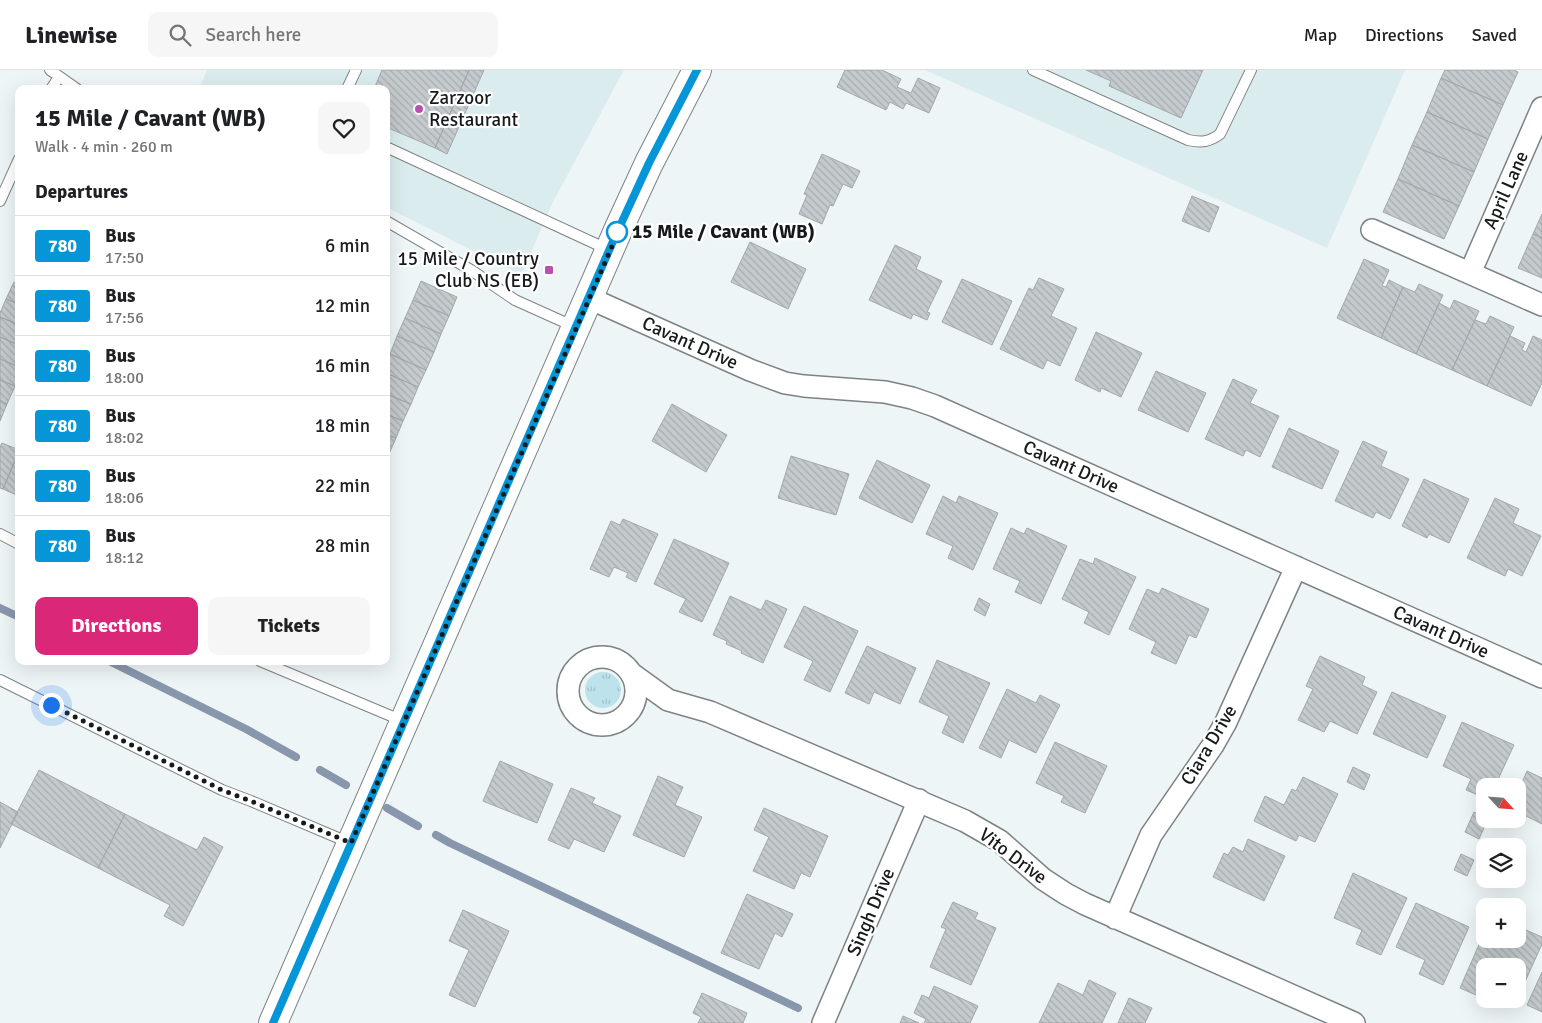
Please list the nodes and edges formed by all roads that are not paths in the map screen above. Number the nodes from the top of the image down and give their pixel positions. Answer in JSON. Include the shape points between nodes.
{"nodes":[{"id":1,"x":50,"y":70,"type":"edge"},
{"id":2,"x":356,"y":70,"type":"edge"},
{"id":3,"x":697,"y":70,"type":"edge"},
{"id":4,"x":1033,"y":70,"type":"edge"},
{"id":5,"x":1251,"y":70,"type":"edge"},
{"id":6,"x":59,"y":77,"type":"junction"},
{"id":7,"x":54,"y":85,"type":"edge"},
{"id":8,"x":71,"y":85,"type":"edge"},
{"id":9,"x":349,"y":85,"type":"edge"},
{"id":10,"x":1542,"y":108,"type":"edge"},
{"id":11,"x":390,"y":149,"type":"edge"},
{"id":12,"x":15,"y":167,"type":"edge"},
{"id":13,"x":0,"y":201,"type":"edge"},
{"id":14,"x":390,"y":224,"type":"edge"},
{"id":15,"x":1372,"y":230,"type":"dead end"},
{"id":16,"x":610,"y":250,"type":"junction"},
{"id":17,"x":1470,"y":273,"type":"junction"},
{"id":18,"x":589,"y":298,"type":"junction"},
{"id":19,"x":1542,"y":305,"type":"edge"},
{"id":20,"x":576,"y":327,"type":"junction"},
{"id":21,"x":0,"y":534,"type":"edge"},
{"id":22,"x":15,"y":542,"type":"edge"},
{"id":23,"x":1296,"y":567,"type":"junction"},
{"id":24,"x":270,"y":665,"type":"edge"},
{"id":25,"x":632,"y":674,"type":"junction"},
{"id":26,"x":1542,"y":677,"type":"edge"},
{"id":27,"x":0,"y":680,"type":"edge"},
{"id":28,"x":668,"y":700,"type":"junction"},
{"id":29,"x":626,"y":715,"type":"junction"},
{"id":30,"x":404,"y":721,"type":"junction"},
{"id":31,"x":919,"y":800,"type":"junction"},
{"id":32,"x":351,"y":843,"type":"junction"},
{"id":33,"x":1115,"y":918,"type":"junction"},
{"id":34,"x":273,"y":1023,"type":"edge"},
{"id":35,"x":823,"y":1023,"type":"edge"},
{"id":36,"x":1354,"y":1023,"type":"edge"}],
"edges":[{"from":1,"to":6,"type":"lane"},
{"from":2,"to":9,"type":"lane"},
{"from":3,"to":16,"type":"main road","via":[[649,163]]},
{"from":4,"to":5,"type":"lane","via":[[1188,140],[1200,142],[1212,140],[1220,134]]},
{"from":6,"to":7,"type":"lane"},
{"from":6,"to":8,"type":"lane"},
{"from":10,"to":17,"type":"street","name":"April Lane"},
{"from":11,"to":16,"type":"lane"},
{"from":12,"to":13,"type":"lane"},
{"from":14,"to":20,"type":"lane","via":[[515,300]]},
{"from":15,"to":17,"type":"street"},
{"from":16,"to":18,"type":"main road"},
{"from":17,"to":19,"type":"street"},
{"from":18,"to":20,"type":"main road"},
{"from":18,"to":23,"type":"street","name":"Cavant Drive","via":[[785,383],[885,392],[927,403]]},
{"from":20,"to":30,"type":"main road"},
{"from":21,"to":22,"type":"lane"},
{"from":23,"to":26,"type":"street","name":"Cavant Drive"},
{"from":23,"to":33,"type":"street","name":"Ciara Drive","via":[[1226,722],[1151,835]]},
{"from":24,"to":30,"type":"lane"},
{"from":25,"to":28,"type":"street","name":"Vito Drive"},
{"from":25,"to":29,"type":"street","via":[[636,696]]},
{"from":25,"to":29,"type":"street","name":"Vito Drive","via":[[620,662],[603,656],[581,664],[569,683],[571,705],[586,721],[607,724]]},
{"from":27,"to":32,"type":"lane","via":[[222,790]]},
{"from":28,"to":29,"type":"street","name":"Vito Drive","via":[[648,703]]},
{"from":28,"to":31,"type":"street","name":"Vito Drive","via":[[710,712]]},
{"from":30,"to":32,"type":"main road"},
{"from":31,"to":33,"type":"street","name":"Vito Drive","via":[[1000,841],[1043,879]]},
{"from":31,"to":35,"type":"street","name":"Singh Drive"},
{"from":32,"to":34,"type":"main road"},
{"from":33,"to":36,"type":"street","name":"Vito Drive"}]}
